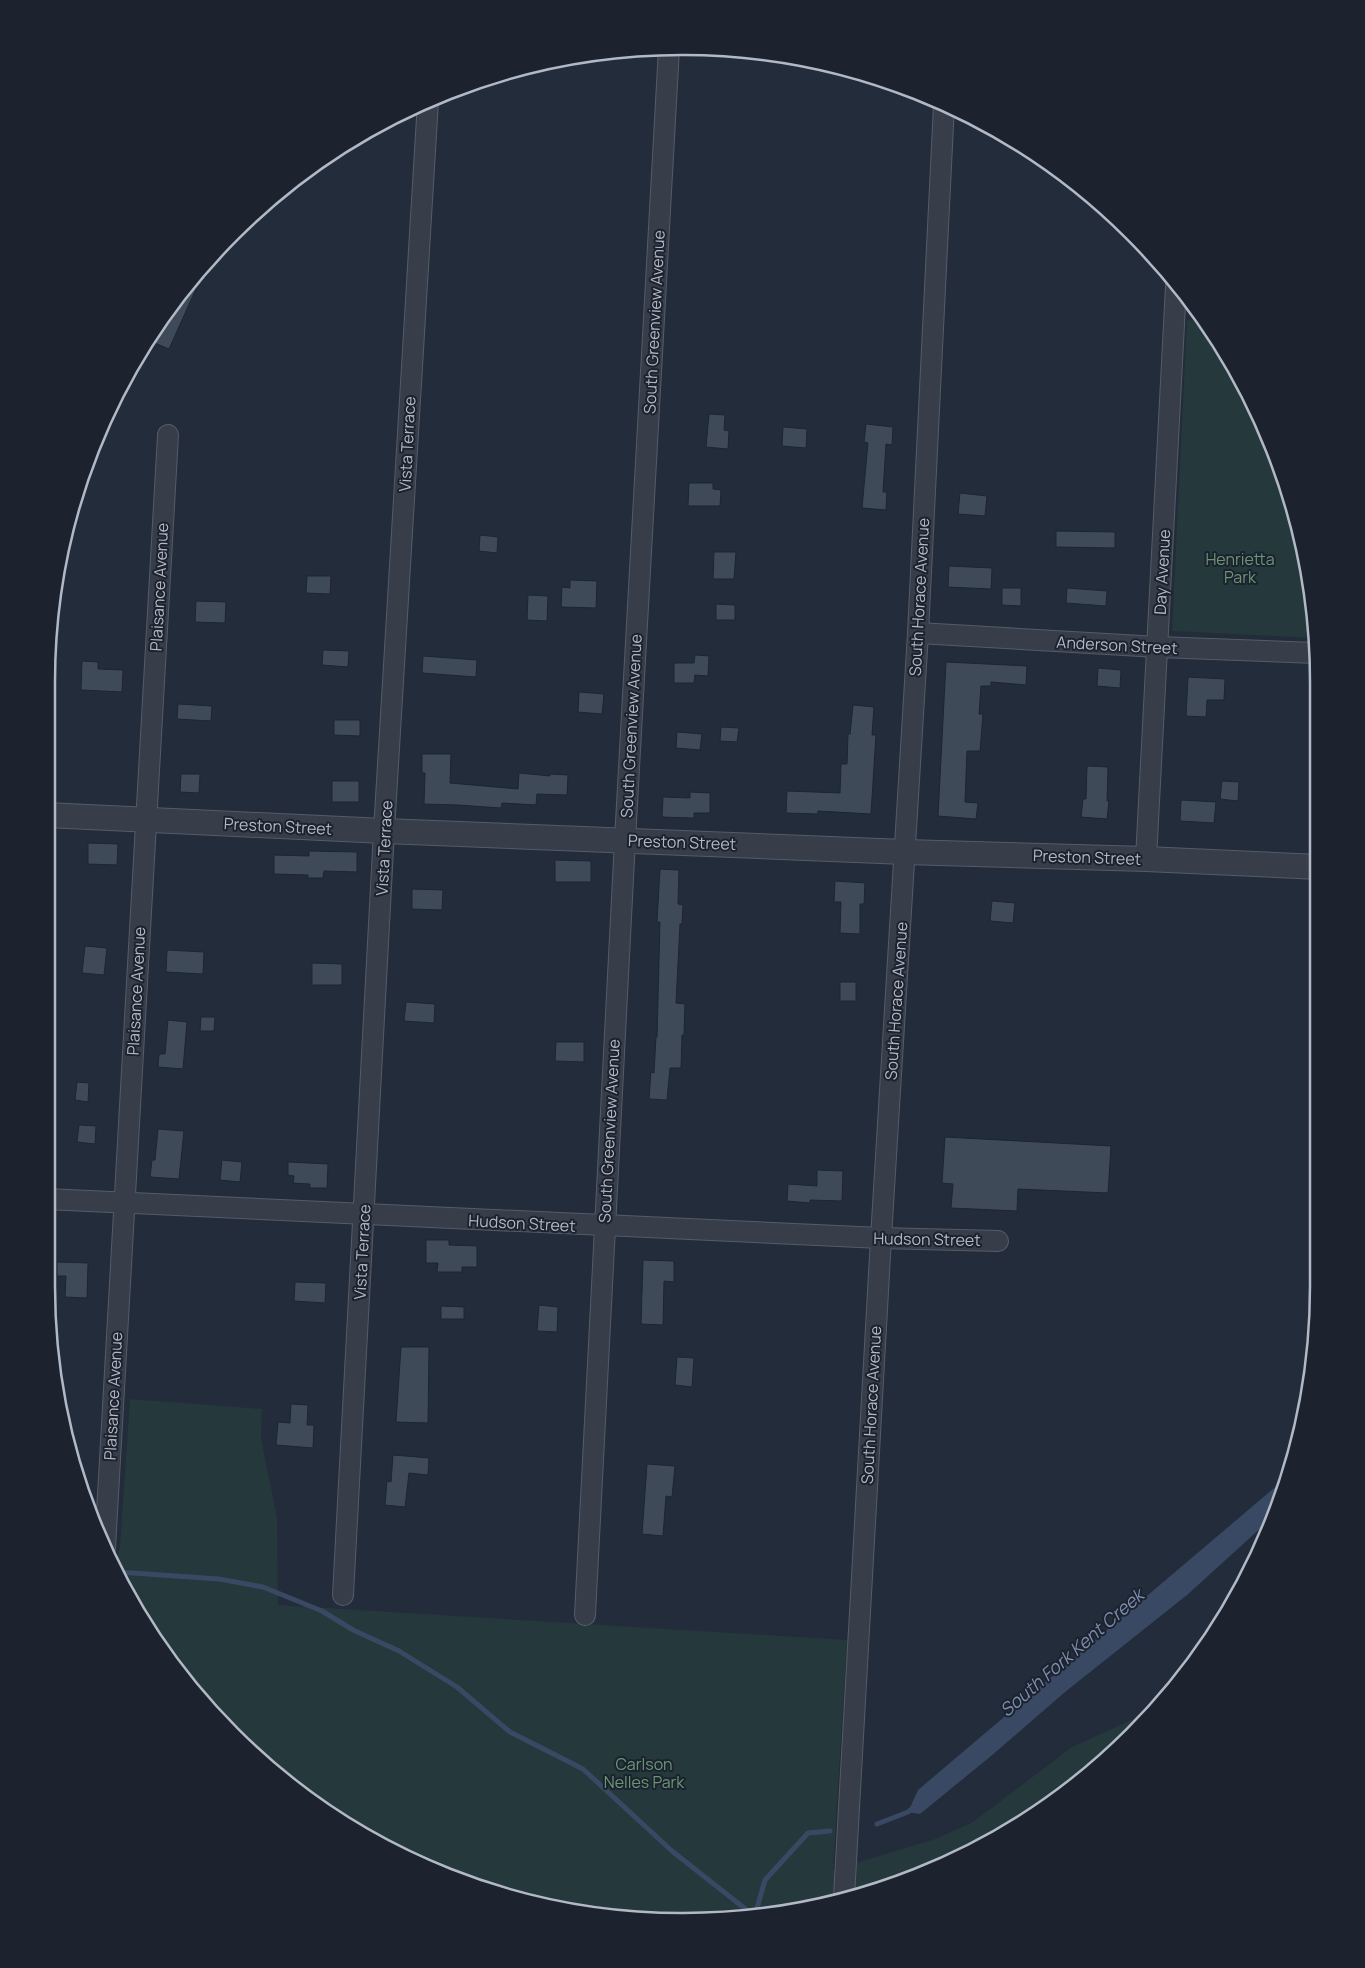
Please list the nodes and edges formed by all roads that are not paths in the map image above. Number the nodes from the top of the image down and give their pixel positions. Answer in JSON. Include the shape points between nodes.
{"nodes":[{"id":1,"x":669,"y":55,"type":"edge"},
{"id":2,"x":427,"y":110,"type":"edge"},
{"id":3,"x":944,"y":112,"type":"edge"},
{"id":4,"x":1176,"y":295,"type":"edge"},
{"id":5,"x":168,"y":435,"type":"dead end"},
{"id":6,"x":918,"y":633,"type":"junction"},
{"id":7,"x":1158,"y":647,"type":"junction"},
{"id":8,"x":1309,"y":653,"type":"edge"},
{"id":9,"x":55,"y":816,"type":"edge"},
{"id":10,"x":145,"y":821,"type":"junction"},
{"id":11,"x":384,"y":831,"type":"junction"},
{"id":12,"x":625,"y":840,"type":"junction"},
{"id":13,"x":905,"y":852,"type":"junction"},
{"id":14,"x":1146,"y":859,"type":"junction"},
{"id":15,"x":1310,"y":866,"type":"edge"},
{"id":16,"x":55,"y":1200,"type":"edge"},
{"id":17,"x":124,"y":1202,"type":"junction"},
{"id":18,"x":364,"y":1215,"type":"junction"},
{"id":19,"x":604,"y":1226,"type":"junction"},
{"id":20,"x":881,"y":1238,"type":"junction"},
{"id":21,"x":998,"y":1241,"type":"dead end"},
{"id":22,"x":106,"y":1532,"type":"edge"},
{"id":23,"x":343,"y":1595,"type":"dead end"},
{"id":24,"x":585,"y":1615,"type":"dead end"},
{"id":25,"x":844,"y":1891,"type":"edge"}],
"edges":[{"from":1,"to":12,"type":"street","name":"South Greenview Avenue"},
{"from":2,"to":11,"type":"street","name":"Vista Terrace"},
{"from":3,"to":6,"type":"street","name":"South Horace Avenue"},
{"from":4,"to":7,"type":"street","name":"Day Avenue"},
{"from":5,"to":10,"type":"street","name":"Plaisance Avenue"},
{"from":6,"to":7,"type":"street","name":"Anderson Street"},
{"from":6,"to":13,"type":"street","name":"South Horace Avenue"},
{"from":7,"to":8,"type":"street","name":"Anderson Street"},
{"from":7,"to":14,"type":"street","name":"Day Avenue"},
{"from":9,"to":10,"type":"street","name":"Preston Street"},
{"from":10,"to":11,"type":"street","name":"Preston Street"},
{"from":10,"to":17,"type":"street","name":"Plaisance Avenue"},
{"from":11,"to":12,"type":"street","name":"Preston Street"},
{"from":11,"to":18,"type":"street","name":"Vista Terrace"},
{"from":12,"to":13,"type":"street","name":"Preston Street"},
{"from":12,"to":19,"type":"street","name":"South Greenview Avenue"},
{"from":13,"to":14,"type":"street","name":"Preston Street"},
{"from":13,"to":20,"type":"street","name":"South Horace Avenue"},
{"from":14,"to":15,"type":"street","name":"Preston Street"},
{"from":16,"to":17,"type":"street","name":"Hudson Street"},
{"from":17,"to":18,"type":"street","name":"Hudson Street"},
{"from":17,"to":22,"type":"street","name":"Plaisance Avenue"},
{"from":18,"to":19,"type":"street","name":"Hudson Street"},
{"from":18,"to":23,"type":"street","name":"Vista Terrace"},
{"from":19,"to":20,"type":"street","name":"Hudson Street"},
{"from":19,"to":24,"type":"street","name":"South Greenview Avenue"},
{"from":20,"to":21,"type":"street","name":"Hudson Street"},
{"from":20,"to":25,"type":"street","name":"South Horace Avenue"}]}
